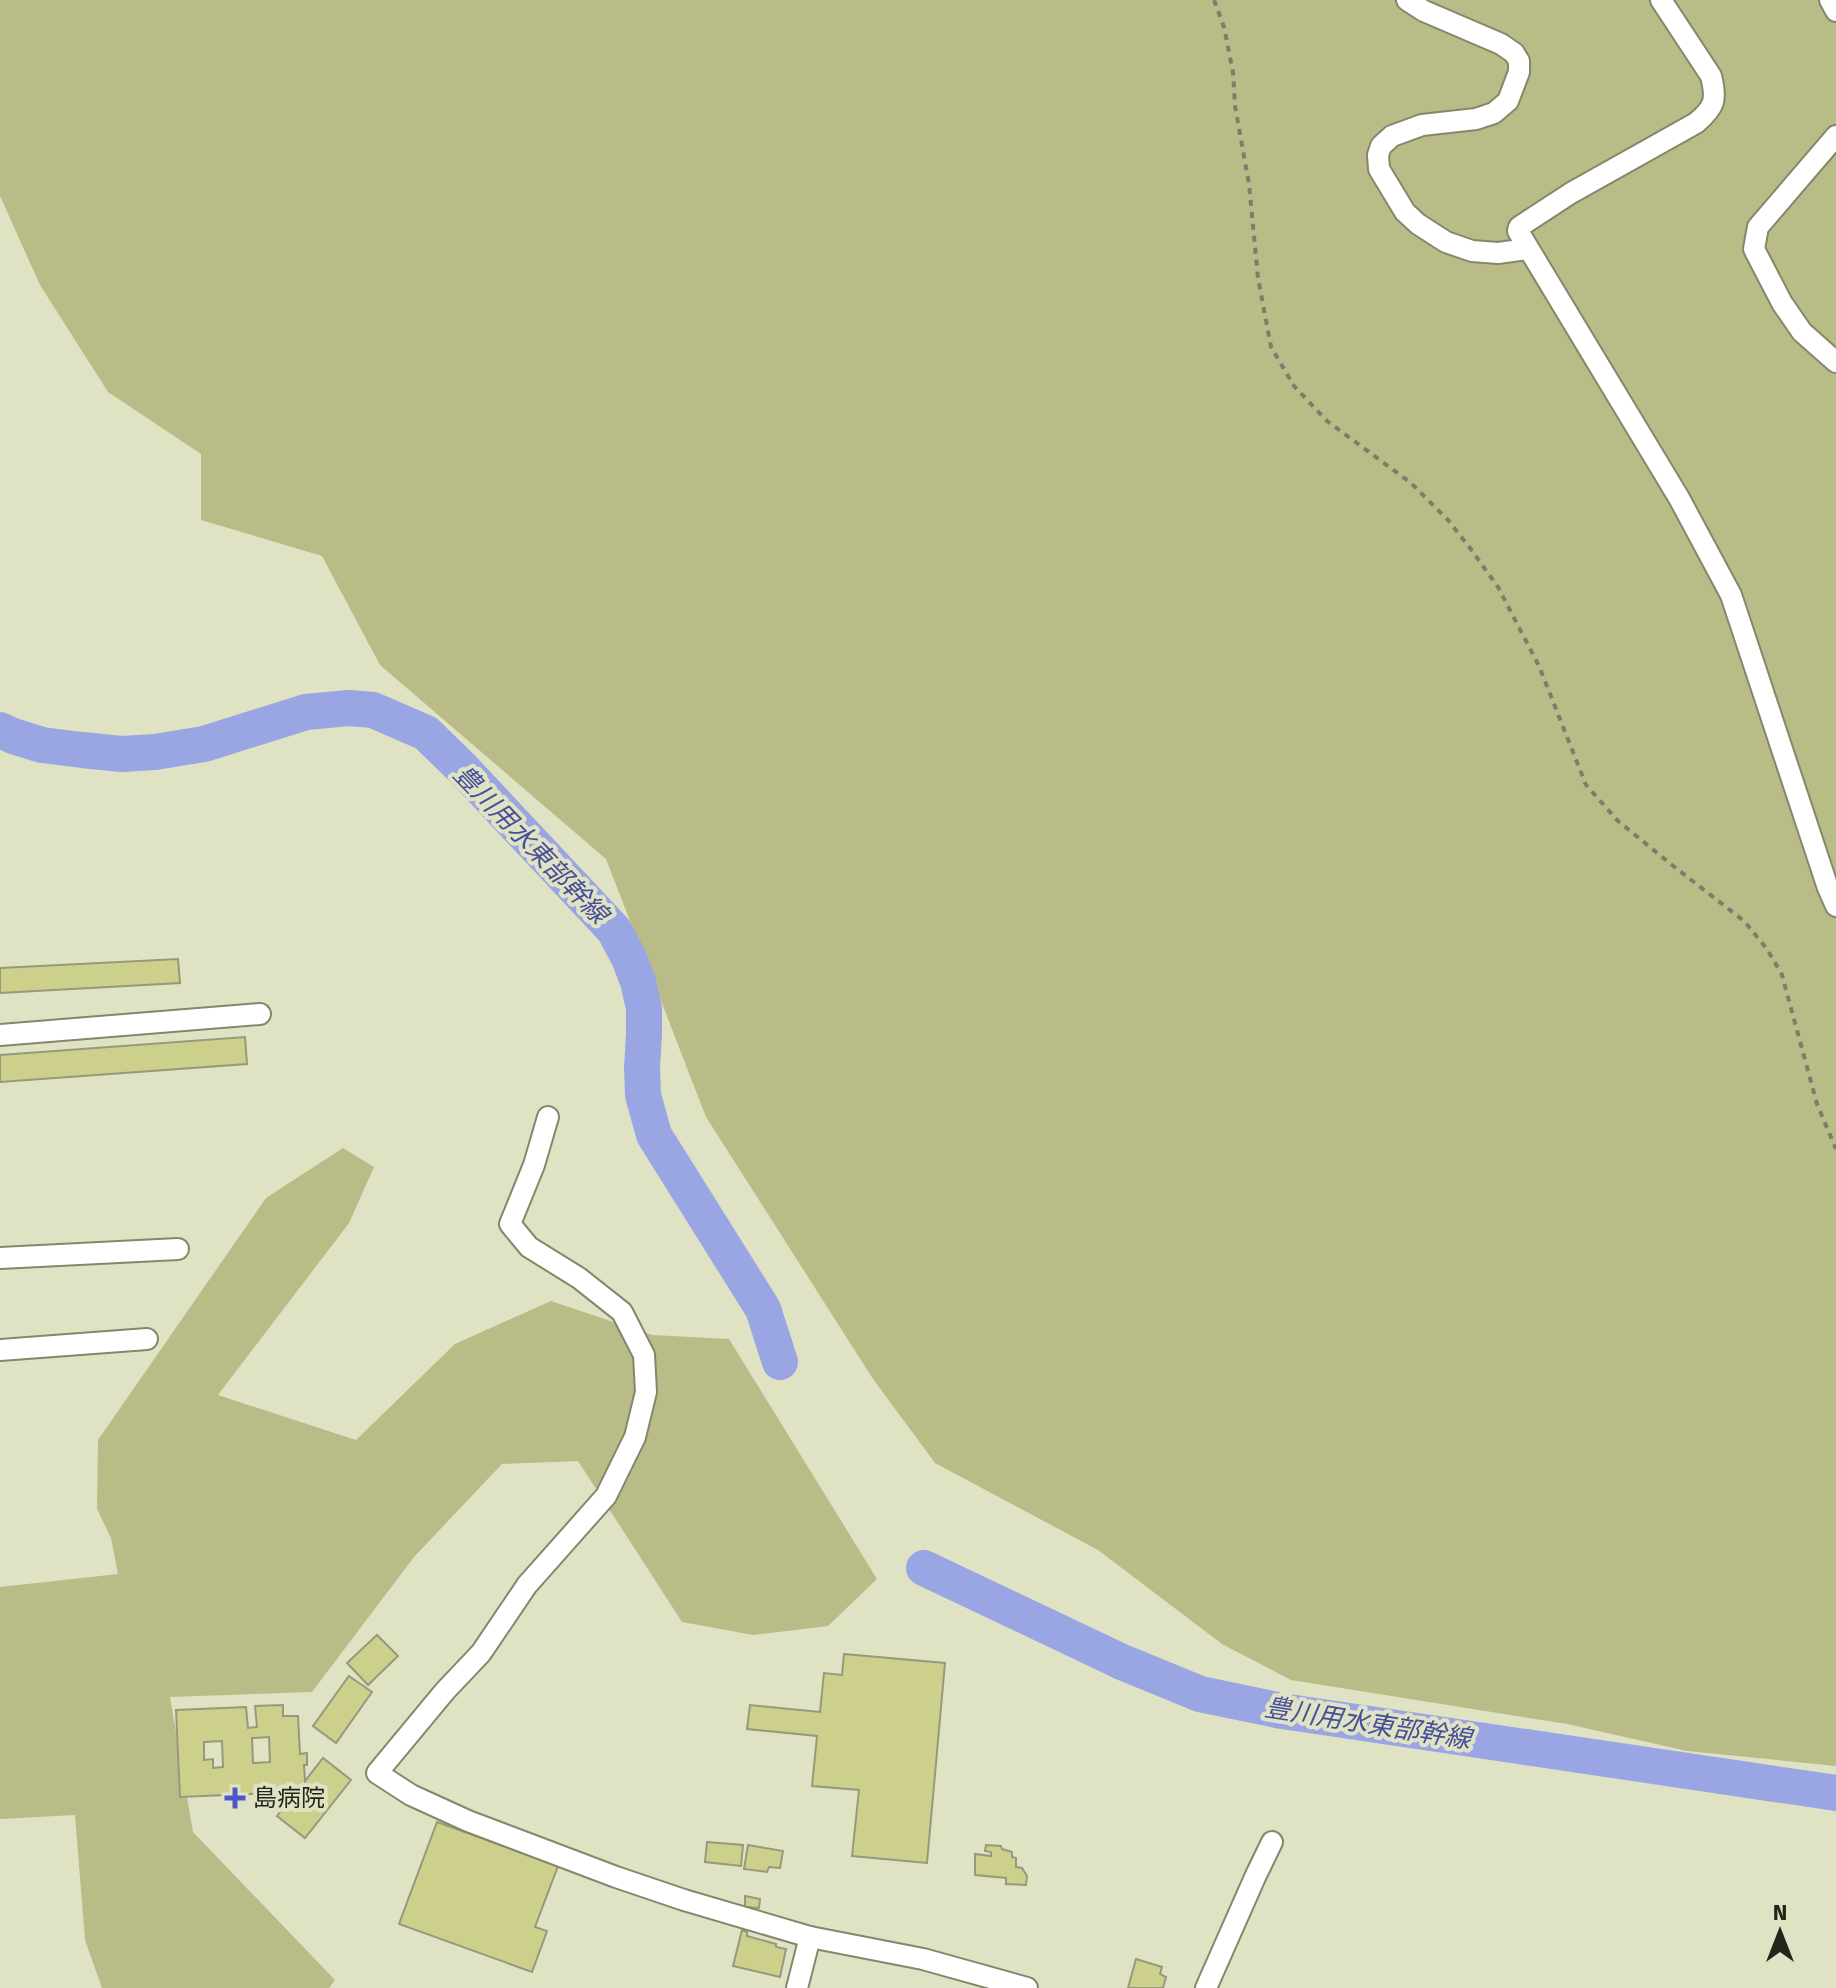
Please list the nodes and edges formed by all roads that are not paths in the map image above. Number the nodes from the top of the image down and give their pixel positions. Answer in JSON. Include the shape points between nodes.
{"nodes":[{"id":1,"x":1407,"y":0,"type":"edge"},
{"id":2,"x":1661,"y":0,"type":"edge"},
{"id":3,"x":1830,"y":0,"type":"edge"},
{"id":4,"x":1836,"y":11,"type":"edge"},
{"id":5,"x":1836,"y":136,"type":"edge"},
{"id":6,"x":1528,"y":249,"type":"junction"},
{"id":7,"x":1836,"y":362,"type":"edge"},
{"id":8,"x":1836,"y":906,"type":"edge"},
{"id":9,"x":260,"y":1014,"type":"dead end"},
{"id":10,"x":0,"y":1035,"type":"edge"},
{"id":11,"x":548,"y":1117,"type":"dead end"},
{"id":12,"x":178,"y":1249,"type":"dead end"},
{"id":13,"x":0,"y":1258,"type":"edge"},
{"id":14,"x":147,"y":1339,"type":"dead end"},
{"id":15,"x":0,"y":1350,"type":"edge"},
{"id":16,"x":1272,"y":1842,"type":"dead end"},
{"id":17,"x":810,"y":1937,"type":"junction"},
{"id":18,"x":797,"y":1988,"type":"edge"},
{"id":19,"x":1027,"y":1988,"type":"edge"},
{"id":20,"x":1206,"y":1988,"type":"edge"}],
"edges":[{"from":1,"to":6,"type":"street","via":[[1501,44],[1514,53],[1519,72],[1508,101],[1494,113],[1422,125],[1392,136],[1381,146],[1379,169],[1405,212],[1446,242],[1472,251]]},
{"from":2,"to":6,"type":"street","via":[[1711,76],[1710,111],[1519,227]]},
{"from":3,"to":4,"type":"street"},
{"from":5,"to":7,"type":"street","via":[[1758,227],[1754,249],[1802,332]]},
{"from":6,"to":8,"type":"street","via":[[1679,498],[1731,595]]},
{"from":9,"to":10,"type":"street"},
{"from":11,"to":17,"type":"street","via":[[510,1224],[529,1247],[622,1312],[644,1355],[646,1392],[635,1437],[606,1496],[527,1585],[481,1653],[377,1773],[468,1821],[616,1877]]},
{"from":12,"to":13,"type":"street"},
{"from":14,"to":15,"type":"street"},
{"from":16,"to":20,"type":"street"},
{"from":17,"to":18,"type":"street"},
{"from":17,"to":19,"type":"street","via":[[923,1959]]}]}
